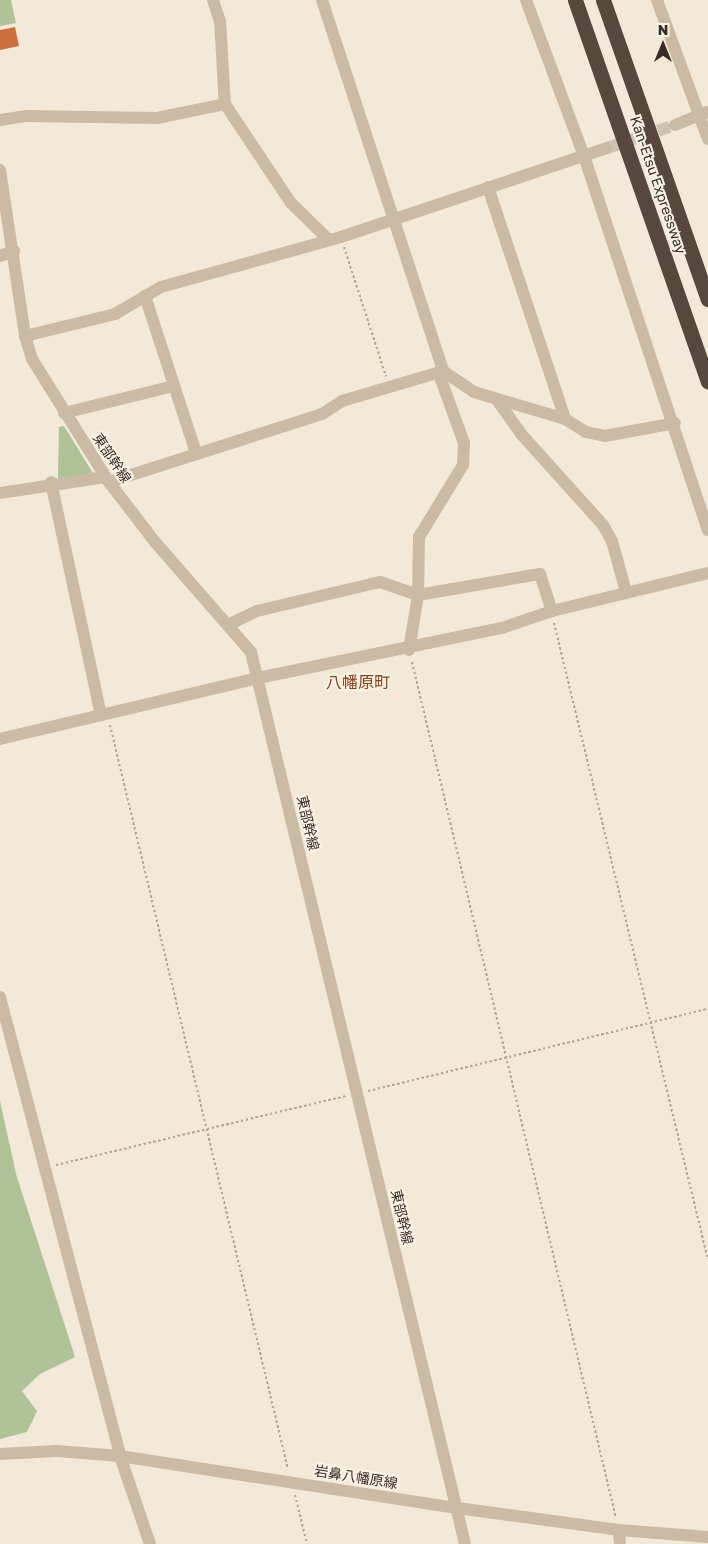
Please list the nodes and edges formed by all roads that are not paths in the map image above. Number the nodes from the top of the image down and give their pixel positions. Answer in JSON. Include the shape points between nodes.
{"nodes":[{"id":1,"x":213,"y":0,"type":"edge"},
{"id":2,"x":322,"y":0,"type":"edge"},
{"id":3,"x":526,"y":0,"type":"edge"},
{"id":4,"x":575,"y":0,"type":"edge"},
{"id":5,"x":603,"y":0,"type":"edge"},
{"id":6,"x":657,"y":0,"type":"edge"},
{"id":7,"x":224,"y":104,"type":"junction"},
{"id":8,"x":704,"y":114,"type":"edge"},
{"id":9,"x":0,"y":120,"type":"edge"},
{"id":10,"x":675,"y":125,"type":"tunnel mouth"},
{"id":11,"x":708,"y":139,"type":"edge"},
{"id":12,"x":607,"y":148,"type":"tunnel mouth"},
{"id":13,"x":584,"y":156,"type":"junction"},
{"id":14,"x":0,"y":170,"type":"edge"},
{"id":15,"x":488,"y":186,"type":"junction"},
{"id":16,"x":394,"y":220,"type":"junction"},
{"id":17,"x":335,"y":239,"type":"junction"},
{"id":18,"x":14,"y":251,"type":"junction"},
{"id":19,"x":0,"y":256,"type":"edge"},
{"id":20,"x":145,"y":296,"type":"junction"},
{"id":21,"x":708,"y":299,"type":"edge"},
{"id":22,"x":25,"y":336,"type":"junction"},
{"id":23,"x":441,"y":373,"type":"junction"},
{"id":24,"x":708,"y":382,"type":"edge"},
{"id":25,"x":174,"y":386,"type":"junction"},
{"id":26,"x":498,"y":400,"type":"junction"},
{"id":27,"x":64,"y":412,"type":"junction"},
{"id":28,"x":565,"y":420,"type":"junction"},
{"id":29,"x":675,"y":422,"type":"junction"},
{"id":30,"x":196,"y":452,"type":"junction"},
{"id":31,"x":107,"y":479,"type":"junction"},
{"id":32,"x":51,"y":482,"type":"junction"},
{"id":33,"x":0,"y":493,"type":"edge"},
{"id":34,"x":708,"y":530,"type":"edge"},
{"id":35,"x":708,"y":573,"type":"edge"},
{"id":36,"x":626,"y":592,"type":"junction"},
{"id":37,"x":418,"y":595,"type":"junction"},
{"id":38,"x":552,"y":611,"type":"junction"},
{"id":39,"x":230,"y":624,"type":"junction"},
{"id":40,"x":409,"y":650,"type":"junction"},
{"id":41,"x":258,"y":678,"type":"junction"},
{"id":42,"x":104,"y":715,"type":"junction"},
{"id":43,"x":0,"y":739,"type":"edge"},
{"id":44,"x":0,"y":997,"type":"edge"},
{"id":45,"x":0,"y":1454,"type":"edge"},
{"id":46,"x":120,"y":1456,"type":"junction"},
{"id":47,"x":457,"y":1508,"type":"junction"},
{"id":48,"x":619,"y":1530,"type":"junction"},
{"id":49,"x":708,"y":1537,"type":"edge"},
{"id":50,"x":150,"y":1544,"type":"edge"},
{"id":51,"x":466,"y":1544,"type":"edge"},
{"id":52,"x":620,"y":1544,"type":"edge"}],
"edges":[{"from":1,"to":7,"type":"street","via":[[220,21]]},
{"from":2,"to":16,"type":"street"},
{"from":3,"to":13,"type":"street"},
{"from":4,"to":24,"type":"highway","name":"Kan-Etsu Expressway"},
{"from":5,"to":21,"type":"highway","name":"Kan-Etsu Expressway"},
{"from":6,"to":8,"type":"street"},
{"from":7,"to":9,"type":"street","via":[[157,118],[25,116]]},
{"from":7,"to":17,"type":"street","via":[[291,202]]},
{"from":8,"to":10,"type":"street"},
{"from":8,"to":11,"type":"street"},
{"from":12,"to":13,"type":"street"},
{"from":13,"to":15,"type":"street"},
{"from":13,"to":29,"type":"street"},
{"from":14,"to":18,"type":"street","name":"東部幹線"},
{"from":15,"to":16,"type":"street"},
{"from":15,"to":28,"type":"street"},
{"from":16,"to":17,"type":"street"},
{"from":16,"to":23,"type":"street"},
{"from":17,"to":20,"type":"street","via":[[192,277]]},
{"from":18,"to":19,"type":"street"},
{"from":18,"to":22,"type":"street","name":"東部幹線"},
{"from":20,"to":22,"type":"street","via":[[115,314]]},
{"from":20,"to":25,"type":"street"},
{"from":22,"to":27,"type":"street","name":"東部幹線","via":[[32,359]]},
{"from":23,"to":26,"type":"street","via":[[474,392]]},
{"from":23,"to":30,"type":"street","via":[[342,401],[322,414]]},
{"from":23,"to":37,"type":"street","via":[[464,443],[463,465],[419,537]]},
{"from":25,"to":27,"type":"street"},
{"from":25,"to":30,"type":"street"},
{"from":26,"to":28,"type":"street"},
{"from":26,"to":36,"type":"street","via":[[522,435],[603,525],[612,541]]},
{"from":27,"to":31,"type":"street","name":"東部幹線"},
{"from":28,"to":29,"type":"street","via":[[586,432],[605,436]]},
{"from":29,"to":34,"type":"street"},
{"from":30,"to":31,"type":"street"},
{"from":31,"to":32,"type":"street"},
{"from":31,"to":39,"type":"street","name":"東部幹線","via":[[172,563]]},
{"from":32,"to":33,"type":"street"},
{"from":32,"to":42,"type":"street"},
{"from":35,"to":36,"type":"street"},
{"from":36,"to":38,"type":"street"},
{"from":37,"to":38,"type":"street","via":[[540,574]]},
{"from":37,"to":39,"type":"street","via":[[380,582],[257,611]]},
{"from":37,"to":40,"type":"street"},
{"from":38,"to":40,"type":"street","via":[[502,628]]},
{"from":39,"to":41,"type":"street","name":"東部幹線","via":[[247,643]]},
{"from":40,"to":41,"type":"street"},
{"from":41,"to":42,"type":"street"},
{"from":41,"to":47,"type":"street","name":"東部幹線"},
{"from":42,"to":43,"type":"street"},
{"from":44,"to":46,"type":"street"},
{"from":45,"to":46,"type":"street","name":"岩鼻八幡原線","via":[[57,1451]]},
{"from":46,"to":47,"type":"street","name":"岩鼻八幡原線"},
{"from":46,"to":50,"type":"street"},
{"from":47,"to":48,"type":"street","name":"岩鼻八幡原線"},
{"from":47,"to":51,"type":"street","name":"東部幹線"},
{"from":48,"to":49,"type":"street","name":"岩鼻八幡原線"},
{"from":48,"to":52,"type":"street"}]}
